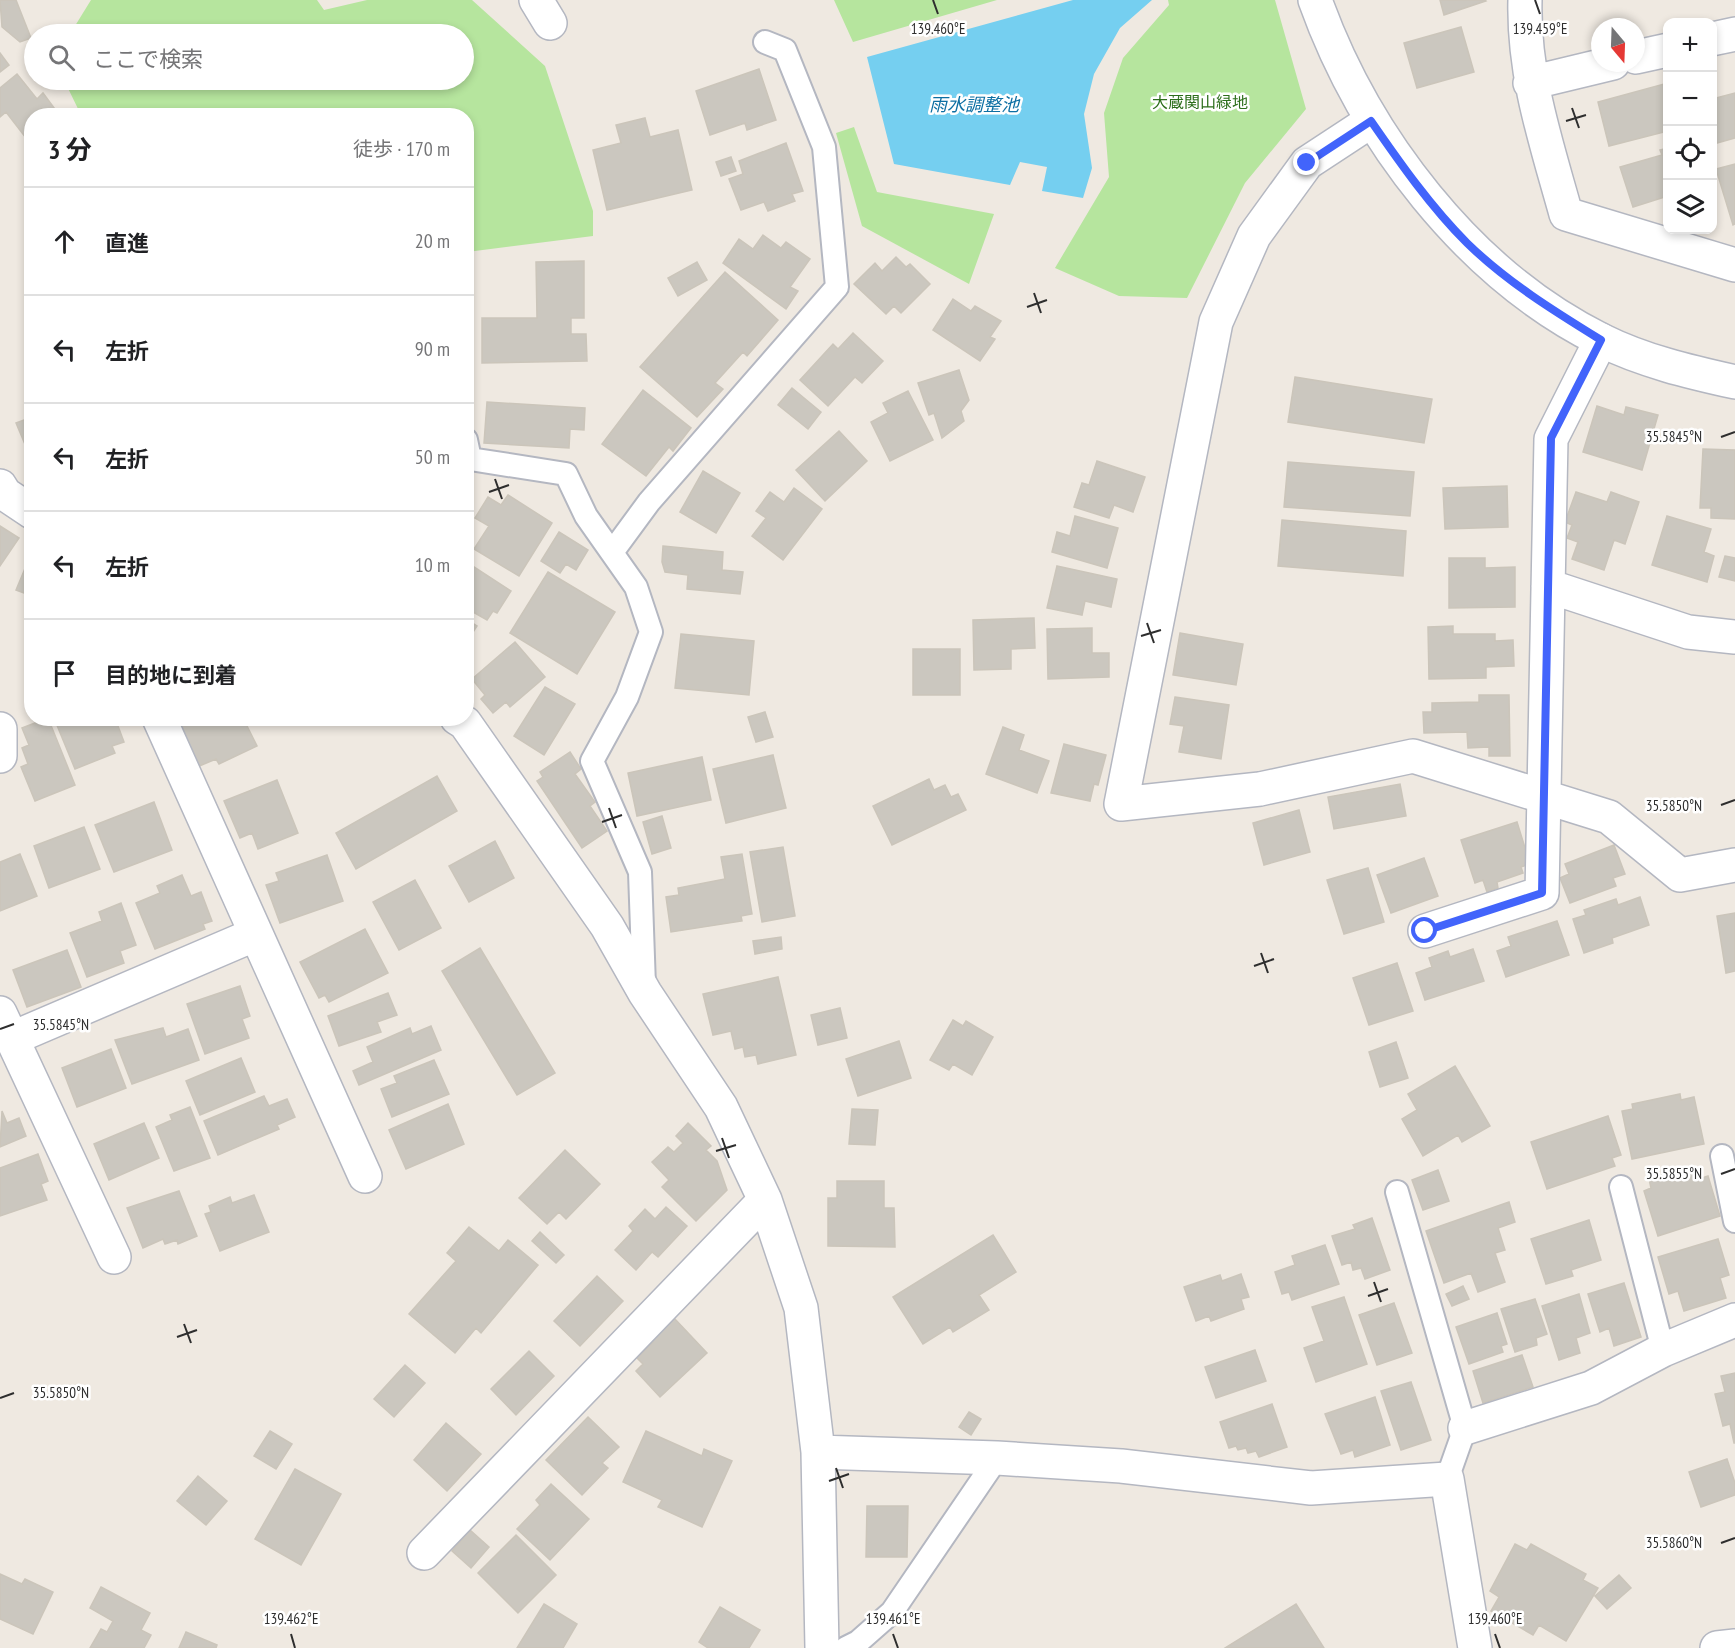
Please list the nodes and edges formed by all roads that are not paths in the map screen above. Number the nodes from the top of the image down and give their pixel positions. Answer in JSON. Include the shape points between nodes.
{"nodes":[{"id":1,"x":1315,"y":0,"type":"edge"},
{"id":2,"x":1526,"y":0,"type":"edge"},
{"id":3,"x":1735,"y":34,"type":"edge"},
{"id":4,"x":1717,"y":38,"type":"edge"},
{"id":5,"x":765,"y":42,"type":"dead end"},
{"id":6,"x":1663,"y":51,"type":"edge"},
{"id":7,"x":1645,"y":55,"type":"edge"},
{"id":8,"x":1591,"y":68,"type":"edge"},
{"id":9,"x":1530,"y":83,"type":"junction"},
{"id":10,"x":1371,"y":121,"type":"junction"},
{"id":11,"x":1735,"y":265,"type":"edge"},
{"id":12,"x":1601,"y":340,"type":"junction"},
{"id":13,"x":1735,"y":382,"type":"edge"},
{"id":14,"x":474,"y":460,"type":"edge"},
{"id":15,"x":0,"y":486,"type":"edge"},
{"id":16,"x":24,"y":507,"type":"edge"},
{"id":17,"x":613,"y":550,"type":"junction"},
{"id":18,"x":1548,"y":586,"type":"junction"},
{"id":19,"x":1735,"y":637,"type":"edge"},
{"id":20,"x":163,"y":726,"type":"edge"},
{"id":21,"x":467,"y":726,"type":"edge"},
{"id":22,"x":0,"y":729,"type":"edge"},
{"id":23,"x":0,"y":756,"type":"edge"},
{"id":24,"x":1545,"y":796,"type":"junction"},
{"id":25,"x":1735,"y":865,"type":"edge"},
{"id":26,"x":1425,"y":931,"type":"dead end"},
{"id":27,"x":256,"y":934,"type":"junction"},
{"id":28,"x":645,"y":993,"type":"junction"},
{"id":29,"x":7,"y":1026,"type":"edge"},
{"id":30,"x":1722,"y":1156,"type":"dead end"},
{"id":31,"x":365,"y":1176,"type":"dead end"},
{"id":32,"x":1622,"y":1187,"type":"dead end"},
{"id":33,"x":1398,"y":1192,"type":"dead end"},
{"id":34,"x":765,"y":1200,"type":"junction"},
{"id":35,"x":1735,"y":1221,"type":"edge"},
{"id":36,"x":114,"y":1257,"type":"dead end"},
{"id":37,"x":1735,"y":1320,"type":"edge"},
{"id":38,"x":1663,"y":1350,"type":"junction"},
{"id":39,"x":1465,"y":1428,"type":"junction"},
{"id":40,"x":818,"y":1452,"type":"junction"},
{"id":41,"x":997,"y":1458,"type":"junction"},
{"id":42,"x":1447,"y":1479,"type":"junction"},
{"id":43,"x":423,"y":1553,"type":"dead end"},
{"id":44,"x":1735,"y":1646,"type":"edge"},
{"id":45,"x":822,"y":1648,"type":"edge"},
{"id":46,"x":846,"y":1648,"type":"edge"},
{"id":47,"x":1475,"y":1648,"type":"edge"},
{"id":48,"x":1717,"y":1648,"type":"edge"}],
"edges":[{"from":1,"to":10,"type":"street","via":[[1329,39]]},
{"from":2,"to":9,"type":"street","via":[[1524,38]]},
{"from":3,"to":4,"type":"street"},
{"from":5,"to":17,"type":"lane","via":[[785,50],[824,147],[837,287],[649,502]]},
{"from":6,"to":7,"type":"street"},
{"from":8,"to":9,"type":"street"},
{"from":9,"to":11,"type":"street","via":[[1566,213]]},
{"from":10,"to":12,"type":"street","via":[[1397,159],[1467,243],[1536,300]]},
{"from":10,"to":24,"type":"street","via":[[1307,163],[1254,236],[1216,322],[1121,804],[1260,789],[1413,756]]},
{"from":12,"to":13,"type":"street","via":[[1675,368]]},
{"from":12,"to":18,"type":"street","via":[[1551,438]]},
{"from":14,"to":17,"type":"lane","via":[[566,474],[586,516]]},
{"from":15,"to":16,"type":"street"},
{"from":17,"to":28,"type":"lane","via":[[636,587],[651,632],[627,697],[592,761],[640,872]]},
{"from":18,"to":19,"type":"street","via":[[1688,632]]},
{"from":18,"to":24,"type":"street"},
{"from":20,"to":27,"type":"street"},
{"from":21,"to":28,"type":"street","via":[[607,926]]},
{"from":22,"to":23,"type":"street"},
{"from":24,"to":25,"type":"street","via":[[1609,817],[1680,876]]},
{"from":24,"to":26,"type":"street","via":[[1542,893]]},
{"from":27,"to":29,"type":"street"},
{"from":27,"to":31,"type":"street"},
{"from":28,"to":34,"type":"street","via":[[721,1107]]},
{"from":29,"to":36,"type":"street"},
{"from":30,"to":35,"type":"lane"},
{"from":32,"to":38,"type":"lane"},
{"from":33,"to":39,"type":"lane"},
{"from":34,"to":40,"type":"street","via":[[801,1308]]},
{"from":34,"to":43,"type":"street"},
{"from":37,"to":38,"type":"street"},
{"from":38,"to":39,"type":"street","via":[[1591,1388]]},
{"from":39,"to":42,"type":"lane"},
{"from":40,"to":41,"type":"street"},
{"from":40,"to":45,"type":"street"},
{"from":41,"to":42,"type":"street","via":[[1121,1466],[1311,1488]]},
{"from":41,"to":46,"type":"lane","via":[[892,1612]]},
{"from":42,"to":47,"type":"street"},
{"from":44,"to":48,"type":"street"}]}
